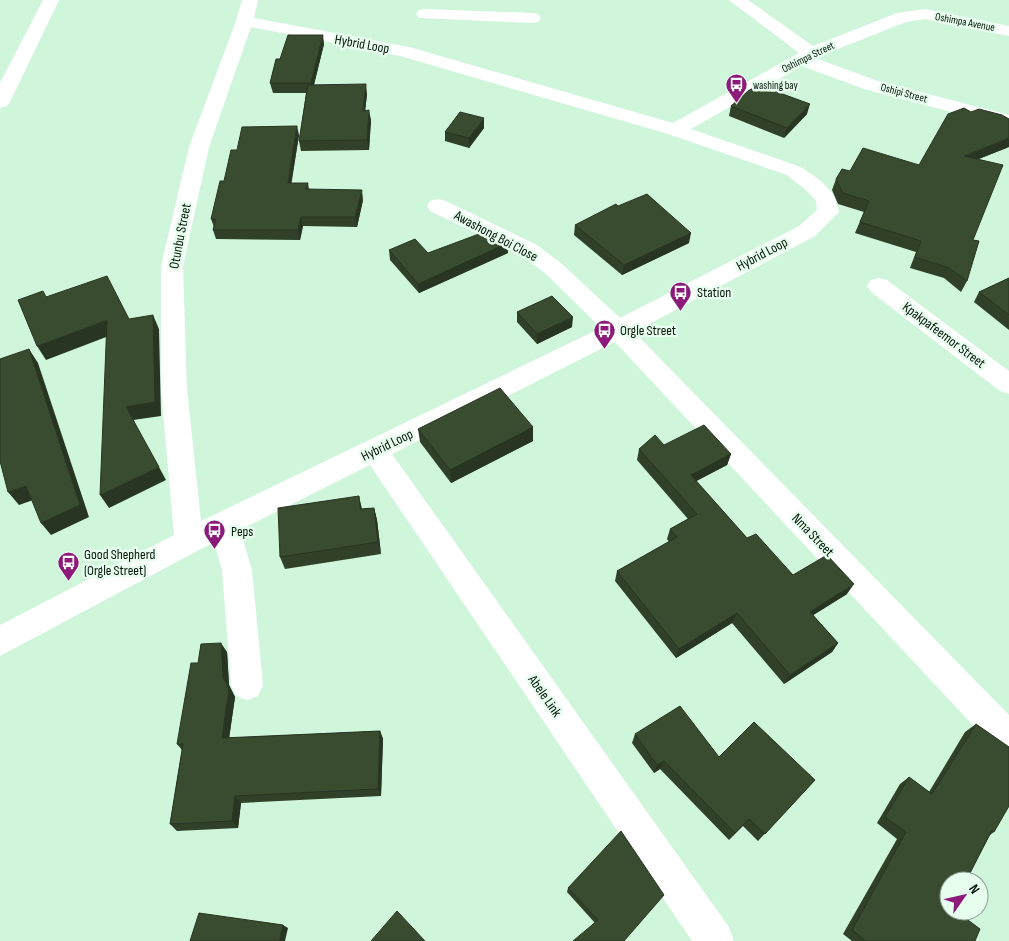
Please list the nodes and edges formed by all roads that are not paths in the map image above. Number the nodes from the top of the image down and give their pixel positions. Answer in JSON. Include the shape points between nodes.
{"nodes":[{"id":1,"x":51,"y":0,"type":"edge"},
{"id":2,"x":738,"y":0,"type":"edge"},
{"id":3,"x":904,"y":0,"type":"edge"},
{"id":4,"x":248,"y":11,"type":"edge"},
{"id":5,"x":914,"y":15,"type":"junction"},
{"id":6,"x":532,"y":18,"type":"dead end"},
{"id":7,"x":891,"y":21,"type":"joint"},
{"id":8,"x":417,"y":26,"type":"edge"},
{"id":9,"x":1009,"y":31,"type":"edge"},
{"id":10,"x":805,"y":56,"type":"junction"},
{"id":11,"x":0,"y":102,"type":"edge"},
{"id":12,"x":1009,"y":121,"type":"edge"},
{"id":13,"x":675,"y":130,"type":"junction"},
{"id":14,"x":438,"y":206,"type":"dead end"},
{"id":15,"x":879,"y":286,"type":"dead end"},
{"id":16,"x":618,"y":330,"type":"junction"},
{"id":17,"x":1009,"y":384,"type":"edge"},
{"id":18,"x":375,"y":451,"type":"junction"},
{"id":19,"x":224,"y":524,"type":"junction"},
{"id":20,"x":189,"y":541,"type":"junction"},
{"id":21,"x":0,"y":641,"type":"edge"},
{"id":22,"x":247,"y":685,"type":"dead end"},
{"id":23,"x":1009,"y":739,"type":"edge"},
{"id":24,"x":715,"y":941,"type":"edge"}],
"edges":[{"from":1,"to":11,"type":"street"},
{"from":2,"to":10,"type":"street","name":"Oshipi Street"},
{"from":3,"to":5,"type":"street"},
{"from":4,"to":8,"type":"street","name":"Hybrid Loop"},
{"from":4,"to":20,"type":"street","name":"Otunbu Street","via":[[199,147],[172,266],[174,389]]},
{"from":5,"to":7,"type":"street","name":"Oshimpa Avenue"},
{"from":5,"to":9,"type":"street","name":"Oshimpa Avenue","via":[[939,16]]},
{"from":6,"to":8,"type":"street"},
{"from":7,"to":10,"type":"street","name":"Oshimpa Street"},
{"from":8,"to":13,"type":"street","name":"Hybrid Loop"},
{"from":10,"to":12,"type":"street","name":"Oshipi Street","via":[[871,85]]},
{"from":10,"to":13,"type":"street","name":"Oshimpa Street"},
{"from":13,"to":16,"type":"street","name":"Hybrid Loop","via":[[794,171],[826,200],[828,212],[807,231]]},
{"from":14,"to":16,"type":"street","name":"Awashong Boi Close","via":[[529,250],[554,269]]},
{"from":15,"to":17,"type":"street","name":"Kpakpafeemor Street"},
{"from":16,"to":18,"type":"street","name":"Hybrid Loop"},
{"from":16,"to":23,"type":"street","name":"Nma Street"},
{"from":18,"to":19,"type":"street","name":"Hybrid Loop"},
{"from":18,"to":24,"type":"street","name":"Abele Link"},
{"from":19,"to":20,"type":"street","name":"Hybrid Loop"},
{"from":19,"to":22,"type":"street","via":[[237,570]]},
{"from":20,"to":21,"type":"street","name":"Hybrid Loop"}]}
